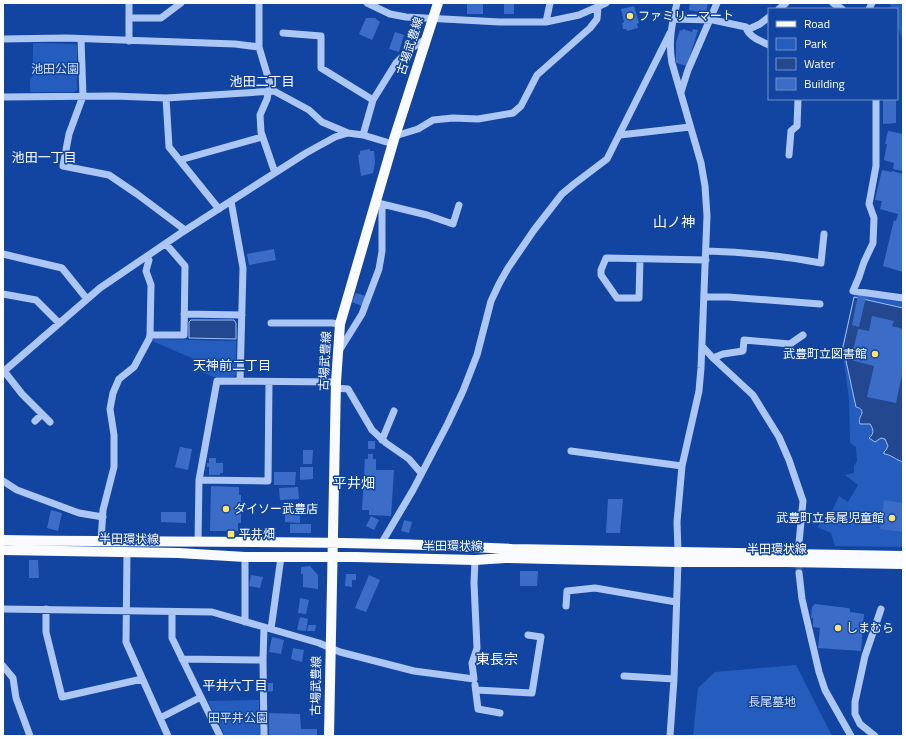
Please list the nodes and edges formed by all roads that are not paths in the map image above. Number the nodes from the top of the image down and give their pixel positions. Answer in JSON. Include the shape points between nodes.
{"nodes":[{"id":1,"x":129,"y":3,"type":"edge"},
{"id":2,"x":180,"y":3,"type":"edge"},
{"id":3,"x":259,"y":3,"type":"edge"},
{"id":4,"x":367,"y":3,"type":"edge"},
{"id":5,"x":438,"y":3,"type":"edge"},
{"id":6,"x":550,"y":3,"type":"edge"},
{"id":7,"x":606,"y":3,"type":"edge"},
{"id":8,"x":677,"y":3,"type":"edge"},
{"id":9,"x":716,"y":3,"type":"edge"},
{"id":10,"x":598,"y":7,"type":"junction"},
{"id":11,"x":129,"y":18,"type":"junction"},
{"id":12,"x":432,"y":19,"type":"junction"},
{"id":13,"x":673,"y":19,"type":"junction"},
{"id":14,"x":768,"y":19,"type":"edge"},
{"id":15,"x":710,"y":20,"type":"junction"},
{"id":16,"x":546,"y":22,"type":"junction"},
{"id":17,"x":747,"y":30,"type":"junction"},
{"id":18,"x":283,"y":33,"type":"dead end"},
{"id":19,"x":670,"y":33,"type":"junction"},
{"id":20,"x":3,"y":39,"type":"edge"},
{"id":21,"x":81,"y":39,"type":"junction"},
{"id":22,"x":426,"y":39,"type":"junction"},
{"id":23,"x":128,"y":41,"type":"junction"},
{"id":24,"x":768,"y":44,"type":"edge"},
{"id":25,"x":259,"y":47,"type":"junction"},
{"id":26,"x":269,"y":91,"type":"junction"},
{"id":27,"x":681,"y":92,"type":"junction"},
{"id":28,"x":82,"y":96,"type":"junction"},
{"id":29,"x":3,"y":97,"type":"edge"},
{"id":30,"x":166,"y":98,"type":"junction"},
{"id":31,"x":373,"y":100,"type":"junction"},
{"id":32,"x":798,"y":100,"type":"edge"},
{"id":33,"x":876,"y":100,"type":"edge"},
{"id":34,"x":690,"y":127,"type":"junction"},
{"id":35,"x":348,"y":133,"type":"junction"},
{"id":36,"x":363,"y":135,"type":"junction"},
{"id":37,"x":620,"y":135,"type":"junction"},
{"id":38,"x":262,"y":136,"type":"junction"},
{"id":39,"x":394,"y":140,"type":"junction"},
{"id":40,"x":789,"y":155,"type":"dead end"},
{"id":41,"x":180,"y":160,"type":"junction"},
{"id":42,"x":275,"y":173,"type":"junction"},
{"id":43,"x":231,"y":201,"type":"junction"},
{"id":44,"x":379,"y":203,"type":"junction"},
{"id":45,"x":459,"y":205,"type":"dead end"},
{"id":46,"x":219,"y":209,"type":"junction"},
{"id":47,"x":185,"y":230,"type":"junction"},
{"id":48,"x":824,"y":234,"type":"dead end"},
{"id":49,"x":166,"y":244,"type":"junction"},
{"id":50,"x":706,"y":251,"type":"junction"},
{"id":51,"x":3,"y":254,"type":"edge"},
{"id":52,"x":147,"y":256,"type":"junction"},
{"id":53,"x":640,"y":259,"type":"junction"},
{"id":54,"x":706,"y":260,"type":"junction"},
{"id":55,"x":3,"y":294,"type":"edge"},
{"id":56,"x":704,"y":297,"type":"junction"},
{"id":57,"x":903,"y":298,"type":"edge"},
{"id":58,"x":87,"y":299,"type":"junction"},
{"id":59,"x":820,"y":304,"type":"dead end"},
{"id":60,"x":184,"y":314,"type":"junction"},
{"id":61,"x":242,"y":315,"type":"junction"},
{"id":62,"x":59,"y":323,"type":"junction"},
{"id":63,"x":271,"y":323,"type":"dead end"},
{"id":64,"x":340,"y":324,"type":"junction"},
{"id":65,"x":150,"y":335,"type":"junction"},
{"id":66,"x":803,"y":335,"type":"dead end"},
{"id":67,"x":702,"y":346,"type":"junction"},
{"id":68,"x":338,"y":352,"type":"junction"},
{"id":69,"x":713,"y":358,"type":"junction"},
{"id":70,"x":4,"y":372,"type":"edge"},
{"id":71,"x":240,"y":381,"type":"junction"},
{"id":72,"x":269,"y":382,"type":"junction"},
{"id":73,"x":336,"y":385,"type":"junction"},
{"id":74,"x":394,"y":411,"type":"dead end"},
{"id":75,"x":42,"y":414,"type":"junction"},
{"id":76,"x":35,"y":421,"type":"dead end"},
{"id":77,"x":50,"y":422,"type":"dead end"},
{"id":78,"x":382,"y":440,"type":"junction"},
{"id":79,"x":571,"y":451,"type":"dead end"},
{"id":80,"x":682,"y":466,"type":"junction"},
{"id":81,"x":421,"y":473,"type":"junction"},
{"id":82,"x":199,"y":480,"type":"junction"},
{"id":83,"x":3,"y":482,"type":"edge"},
{"id":84,"x":103,"y":517,"type":"junction"},
{"id":85,"x":3,"y":540,"type":"edge"},
{"id":86,"x":102,"y":542,"type":"junction"},
{"id":87,"x":198,"y":542,"type":"junction"},
{"id":88,"x":333,"y":543,"type":"junction"},
{"id":89,"x":799,"y":543,"type":"tunnel mouth"},
{"id":90,"x":380,"y":544,"type":"junction"},
{"id":91,"x":3,"y":550,"type":"edge"},
{"id":92,"x":127,"y":552,"type":"junction"},
{"id":93,"x":903,"y":556,"type":"edge"},
{"id":94,"x":246,"y":557,"type":"junction"},
{"id":95,"x":281,"y":557,"type":"junction"},
{"id":96,"x":332,"y":557,"type":"junction"},
{"id":97,"x":678,"y":557,"type":"junction"},
{"id":98,"x":475,"y":560,"type":"junction"},
{"id":99,"x":903,"y":564,"type":"edge"},
{"id":100,"x":799,"y":573,"type":"tunnel mouth"},
{"id":101,"x":676,"y":602,"type":"junction"},
{"id":102,"x":566,"y":606,"type":"dead end"},
{"id":103,"x":3,"y":608,"type":"edge"},
{"id":104,"x":881,"y":609,"type":"dead end"},
{"id":105,"x":46,"y":610,"type":"junction"},
{"id":106,"x":126,"y":610,"type":"junction"},
{"id":107,"x":172,"y":612,"type":"junction"},
{"id":108,"x":246,"y":622,"type":"junction"},
{"id":109,"x":267,"y":628,"type":"junction"},
{"id":110,"x":528,"y":635,"type":"dead end"},
{"id":111,"x":330,"y":648,"type":"junction"},
{"id":112,"x":182,"y":658,"type":"junction"},
{"id":113,"x":263,"y":660,"type":"junction"},
{"id":114,"x":3,"y":666,"type":"edge"},
{"id":115,"x":624,"y":676,"type":"dead end"},
{"id":116,"x":142,"y":679,"type":"junction"},
{"id":117,"x":474,"y":679,"type":"junction"},
{"id":118,"x":674,"y":679,"type":"junction"},
{"id":119,"x":476,"y":690,"type":"junction"},
{"id":120,"x":201,"y":697,"type":"junction"},
{"id":121,"x":500,"y":713,"type":"dead end"},
{"id":122,"x":160,"y":718,"type":"junction"},
{"id":123,"x":30,"y":736,"type":"edge"},
{"id":124,"x":168,"y":736,"type":"edge"},
{"id":125,"x":220,"y":736,"type":"edge"},
{"id":126,"x":264,"y":736,"type":"edge"},
{"id":127,"x":329,"y":736,"type":"edge"},
{"id":128,"x":670,"y":736,"type":"edge"},
{"id":129,"x":851,"y":736,"type":"edge"},
{"id":130,"x":875,"y":736,"type":"edge"}],
"edges":[{"from":1,"to":11,"type":"street"},
{"from":2,"to":11,"type":"street","via":[[161,18]]},
{"from":3,"to":25,"type":"street"},
{"from":4,"to":12,"type":"street","via":[[390,14]]},
{"from":5,"to":12,"type":"main road","name":"古場武豊線"},
{"from":6,"to":16,"type":"street"},
{"from":7,"to":10,"type":"street"},
{"from":8,"to":13,"type":"street"},
{"from":9,"to":15,"type":"street"},
{"from":10,"to":16,"type":"street","via":[[579,15]]},
{"from":10,"to":39,"type":"street","via":[[597,19],[537,75],[518,110],[478,119],[433,120]]},
{"from":11,"to":23,"type":"street"},
{"from":12,"to":16,"type":"street"},
{"from":12,"to":22,"type":"main road","name":"古場武豊線"},
{"from":13,"to":15,"type":"street"},
{"from":13,"to":19,"type":"street"},
{"from":14,"to":17,"type":"street"},
{"from":15,"to":17,"type":"street","via":[[746,27]]},
{"from":15,"to":27,"type":"street"},
{"from":17,"to":24,"type":"street"},
{"from":18,"to":31,"type":"street","via":[[321,36],[321,68]]},
{"from":19,"to":27,"type":"street","via":[[670,52]]},
{"from":19,"to":37,"type":"street"},
{"from":20,"to":21,"type":"street"},
{"from":21,"to":23,"type":"street"},
{"from":21,"to":28,"type":"street"},
{"from":22,"to":31,"type":"street","via":[[410,49],[396,63]]},
{"from":22,"to":39,"type":"main road","name":"古場武豊線"},
{"from":23,"to":25,"type":"street"},
{"from":25,"to":26,"type":"street","via":[[270,84]]},
{"from":26,"to":30,"type":"street"},
{"from":26,"to":35,"type":"street","via":[[293,100],[322,122]]},
{"from":26,"to":38,"type":"street","via":[[260,115]]},
{"from":27,"to":34,"type":"street"},
{"from":28,"to":29,"type":"street"},
{"from":28,"to":30,"type":"street"},
{"from":28,"to":47,"type":"street","via":[[69,134],[63,166],[109,175]]},
{"from":30,"to":41,"type":"street","via":[[170,147]]},
{"from":31,"to":36,"type":"street"},
{"from":32,"to":40,"type":"street","via":[[797,126],[791,130]]},
{"from":33,"to":57,"type":"street","via":[[876,166],[869,204],[874,218],[873,243],[853,291]]},
{"from":34,"to":37,"type":"street"},
{"from":34,"to":50,"type":"street","via":[[705,186]]},
{"from":35,"to":36,"type":"street"},
{"from":35,"to":42,"type":"street","via":[[334,137]]},
{"from":36,"to":39,"type":"street"},
{"from":37,"to":81,"type":"street","via":[[607,159],[562,194],[508,268],[491,301],[477,356],[463,391]]},
{"from":38,"to":41,"type":"street"},
{"from":38,"to":42,"type":"street"},
{"from":39,"to":44,"type":"main road","name":"古場武豊線"},
{"from":41,"to":46,"type":"street"},
{"from":42,"to":43,"type":"street"},
{"from":43,"to":46,"type":"street"},
{"from":43,"to":61,"type":"street","via":[[243,268]]},
{"from":44,"to":45,"type":"street","via":[[454,224]]},
{"from":44,"to":64,"type":"main road","name":"古場武豊線"},
{"from":44,"to":68,"type":"street","via":[[382,251],[379,269],[362,314]]},
{"from":46,"to":47,"type":"street"},
{"from":47,"to":49,"type":"street"},
{"from":48,"to":50,"type":"street","via":[[821,263],[796,258]]},
{"from":49,"to":52,"type":"street"},
{"from":49,"to":60,"type":"street","via":[[185,266]]},
{"from":50,"to":54,"type":"street"},
{"from":51,"to":58,"type":"street","via":[[62,268]]},
{"from":52,"to":58,"type":"street"},
{"from":52,"to":65,"type":"street"},
{"from":53,"to":53,"type":"street","via":[[639,298],[617,298],[601,275],[606,258]]},
{"from":53,"to":54,"type":"street"},
{"from":54,"to":56,"type":"street"},
{"from":55,"to":62,"type":"street","via":[[36,300]]},
{"from":56,"to":59,"type":"street"},
{"from":56,"to":67,"type":"street"},
{"from":58,"to":62,"type":"street"},
{"from":60,"to":61,"type":"street"},
{"from":60,"to":65,"type":"street","via":[[184,335]]},
{"from":61,"to":71,"type":"street"},
{"from":62,"to":70,"type":"street"},
{"from":63,"to":64,"type":"street"},
{"from":64,"to":68,"type":"main road","name":"古場武豊線"},
{"from":65,"to":84,"type":"street","via":[[134,367],[119,379],[113,393],[110,409],[114,435],[114,467]]},
{"from":66,"to":69,"type":"street","via":[[790,344],[744,340],[743,351]]},
{"from":67,"to":69,"type":"street"},
{"from":67,"to":80,"type":"street","via":[[699,392]]},
{"from":68,"to":73,"type":"main road","name":"古場武豊線"},
{"from":69,"to":89,"type":"street","via":[[753,395],[772,424],[790,460],[804,500]]},
{"from":70,"to":75,"type":"street"},
{"from":71,"to":72,"type":"street"},
{"from":71,"to":82,"type":"street","via":[[217,381]]},
{"from":72,"to":73,"type":"street"},
{"from":72,"to":82,"type":"street","via":[[268,481]]},
{"from":73,"to":78,"type":"street","via":[[348,389],[367,424]]},
{"from":73,"to":88,"type":"main road","name":"古場武豊線"},
{"from":74,"to":78,"type":"street"},
{"from":75,"to":76,"type":"street"},
{"from":75,"to":77,"type":"street"},
{"from":78,"to":81,"type":"street","via":[[409,460]]},
{"from":79,"to":80,"type":"street"},
{"from":80,"to":97,"type":"street","via":[[677,522]]},
{"from":81,"to":90,"type":"street"},
{"from":82,"to":87,"type":"street"},
{"from":83,"to":84,"type":"street","via":[[17,490],[79,513]]},
{"from":84,"to":86,"type":"street"},
{"from":85,"to":86,"type":"main road","name":"半田環状線"},
{"from":86,"to":87,"type":"main road","name":"半田環状線"},
{"from":87,"to":88,"type":"main road","name":"半田環状線"},
{"from":88,"to":90,"type":"main road","name":"半田環状線"},
{"from":88,"to":96,"type":"main road","name":"古場武豊線"},
{"from":90,"to":97,"type":"main road","name":"半田環状線"},
{"from":91,"to":92,"type":"main road","name":"半田環状線"},
{"from":92,"to":94,"type":"main road","name":"半田環状線"},
{"from":92,"to":106,"type":"street"},
{"from":93,"to":97,"type":"main road","name":"半田環状線"},
{"from":94,"to":95,"type":"main road","name":"半田環状線"},
{"from":94,"to":108,"type":"street"},
{"from":95,"to":96,"type":"main road","name":"半田環状線"},
{"from":95,"to":109,"type":"street"},
{"from":96,"to":98,"type":"main road","name":"半田環状線"},
{"from":96,"to":111,"type":"main road","name":"古場武豊線"},
{"from":97,"to":98,"type":"main road","name":"半田環状線"},
{"from":97,"to":99,"type":"main road","name":"半田環状線"},
{"from":97,"to":101,"type":"street"},
{"from":98,"to":117,"type":"street","via":[[477,648],[472,663]]},
{"from":100,"to":129,"type":"street","via":[[802,599],[819,672],[825,690]]},
{"from":101,"to":102,"type":"street","via":[[595,588],[567,591]]},
{"from":101,"to":118,"type":"street"},
{"from":103,"to":105,"type":"street"},
{"from":104,"to":130,"type":"street","via":[[865,656],[855,702],[855,714],[860,724]]},
{"from":105,"to":106,"type":"street"},
{"from":105,"to":116,"type":"street","via":[[46,632],[62,697]]},
{"from":106,"to":107,"type":"street"},
{"from":106,"to":116,"type":"street","via":[[126,642]]},
{"from":107,"to":108,"type":"street","via":[[212,612]]},
{"from":107,"to":112,"type":"street","via":[[172,638]]},
{"from":108,"to":109,"type":"street"},
{"from":109,"to":111,"type":"street"},
{"from":109,"to":113,"type":"street"},
{"from":110,"to":119,"type":"street","via":[[541,637],[532,693]]},
{"from":111,"to":117,"type":"street","via":[[414,671]]},
{"from":111,"to":127,"type":"main road","name":"古場武豊線"},
{"from":112,"to":113,"type":"street"},
{"from":112,"to":120,"type":"street"},
{"from":113,"to":126,"type":"street"},
{"from":114,"to":123,"type":"street","via":[[13,678],[16,698]]},
{"from":115,"to":118,"type":"street"},
{"from":116,"to":122,"type":"street"},
{"from":117,"to":119,"type":"street"},
{"from":118,"to":128,"type":"street"},
{"from":119,"to":121,"type":"street","via":[[478,709]]},
{"from":120,"to":122,"type":"street"},
{"from":120,"to":125,"type":"street"},
{"from":122,"to":124,"type":"street"}]}
